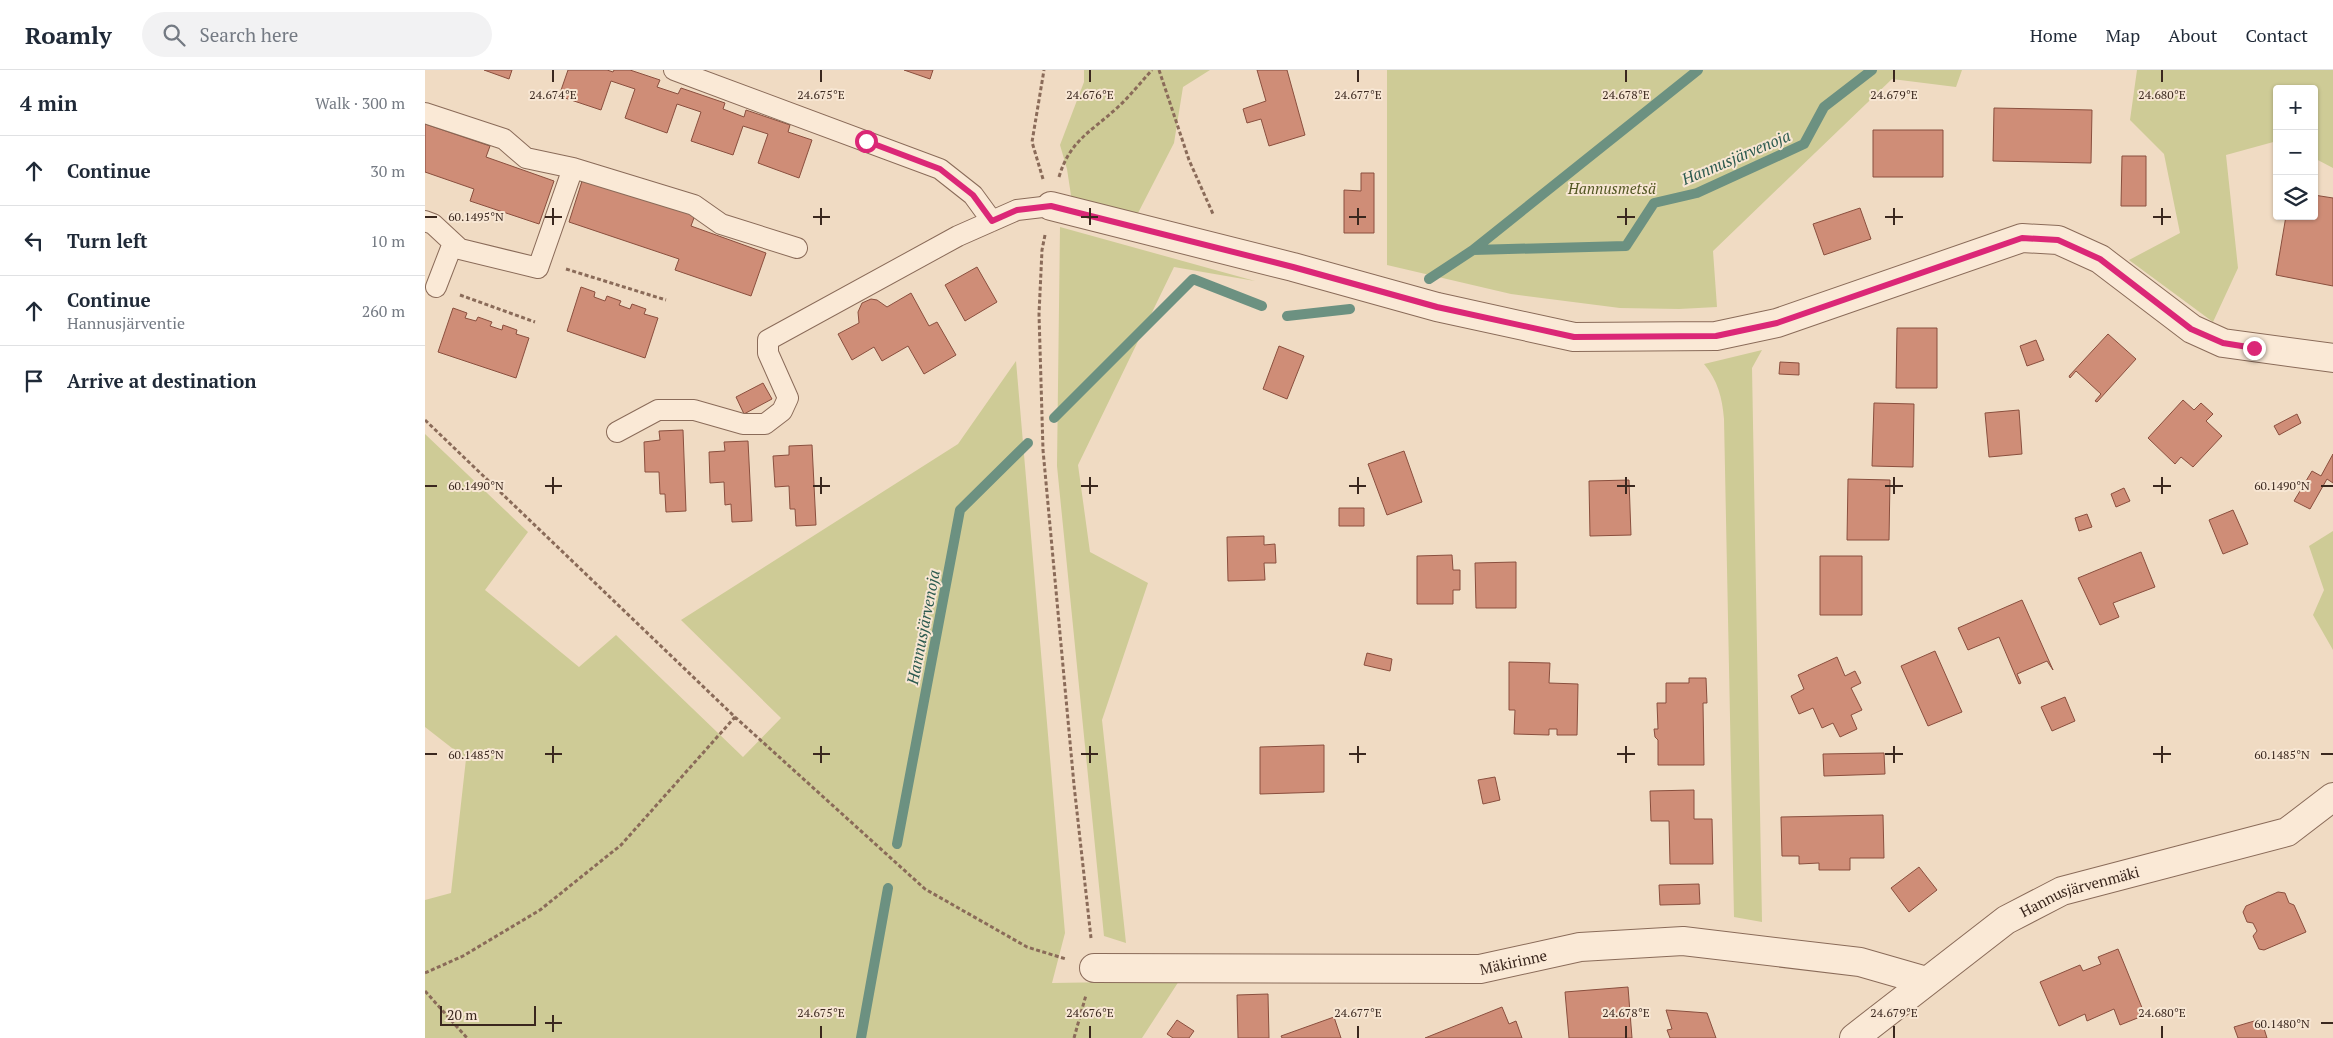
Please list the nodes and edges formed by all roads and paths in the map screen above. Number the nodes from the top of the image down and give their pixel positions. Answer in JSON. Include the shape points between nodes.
{"nodes":[{"id":1,"x":674,"y":70,"type":"edge"},
{"id":2,"x":1044,"y":70,"type":"edge"},
{"id":3,"x":1152,"y":70,"type":"edge"},
{"id":4,"x":1159,"y":70,"type":"edge"},
{"id":5,"x":425,"y":113,"type":"edge"},
{"id":6,"x":573,"y":168,"type":"junction"},
{"id":7,"x":1051,"y":206,"type":"junction"},
{"id":8,"x":425,"y":221,"type":"edge"},
{"id":9,"x":992,"y":221,"type":"junction"},
{"id":10,"x":453,"y":242,"type":"junction"},
{"id":11,"x":797,"y":248,"type":"dead end"},
{"id":12,"x":1229,"y":251,"type":"junction"},
{"id":13,"x":538,"y":268,"type":"junction"},
{"id":14,"x":436,"y":287,"type":"joint"},
{"id":15,"x":666,"y":300,"type":"dead end"},
{"id":16,"x":535,"y":322,"type":"dead end"},
{"id":17,"x":2333,"y":358,"type":"edge"},
{"id":18,"x":425,"y":420,"type":"edge"},
{"id":19,"x":617,"y":432,"type":"dead end"},
{"id":20,"x":735,"y":717,"type":"junction"},
{"id":21,"x":2333,"y":797,"type":"edge"},
{"id":22,"x":1094,"y":968,"type":"junction"},
{"id":23,"x":425,"y":972,"type":"edge"},
{"id":24,"x":1926,"y":981,"type":"junction"},
{"id":25,"x":425,"y":991,"type":"edge"},
{"id":26,"x":467,"y":1038,"type":"edge"},
{"id":27,"x":1074,"y":1038,"type":"edge"},
{"id":28,"x":1853,"y":1038,"type":"edge"}],
"edges":[{"from":1,"to":9,"type":"lane","via":[[940,169],[973,195]]},
{"from":2,"to":7,"type":"path","via":[[1032,142]]},
{"from":3,"to":7,"type":"path","via":[[1118,107],[1076,142],[1062,167]]},
{"from":4,"to":12,"type":"path","via":[[1189,160]]},
{"from":5,"to":6,"type":"lane","via":[[504,139],[526,158]]},
{"from":6,"to":11,"type":"lane","via":[[694,205],[721,224]]},
{"from":6,"to":13,"type":"lane"},
{"from":7,"to":9,"type":"lane","via":[[1017,210]]},
{"from":7,"to":12,"type":"street"},
{"from":7,"to":22,"type":"path","via":[[1042,250],[1039,314],[1043,450]]},
{"from":8,"to":10,"type":"lane"},
{"from":9,"to":19,"type":"lane","via":[[958,236],[767,340],[767,353],[789,398],[782,411],[765,424],[743,424],[694,410],[658,410]]},
{"from":10,"to":13,"type":"lane","via":[[460,249]]},
{"from":10,"to":14,"type":"lane"},
{"from":12,"to":17,"type":"street","via":[[1515,325],[1574,337],[1635,338],[1716,336],[1777,323],[2022,238],[2039,238],[2058,240],[2100,259],[2191,329],[2223,343]]},
{"from":13,"to":15,"type":"path","via":[[567,269]]},
{"from":14,"to":16,"type":"path"},
{"from":18,"to":20,"type":"path"},
{"from":20,"to":22,"type":"path","via":[[925,889],[1027,947]]},
{"from":20,"to":23,"type":"path","via":[[621,845],[540,910],[463,956]]},
{"from":21,"to":24,"type":"street","name":"Hannusjärvenmäki","via":[[2287,832],[2062,890],[2006,920]]},
{"from":22,"to":24,"type":"street","name":"Mäkirinne","via":[[1480,968],[1581,947],[1683,941],[1860,962]]},
{"from":22,"to":27,"type":"path"},
{"from":24,"to":28,"type":"street","name":"Hannusjärvenmäki"},
{"from":25,"to":26,"type":"path"}]}
